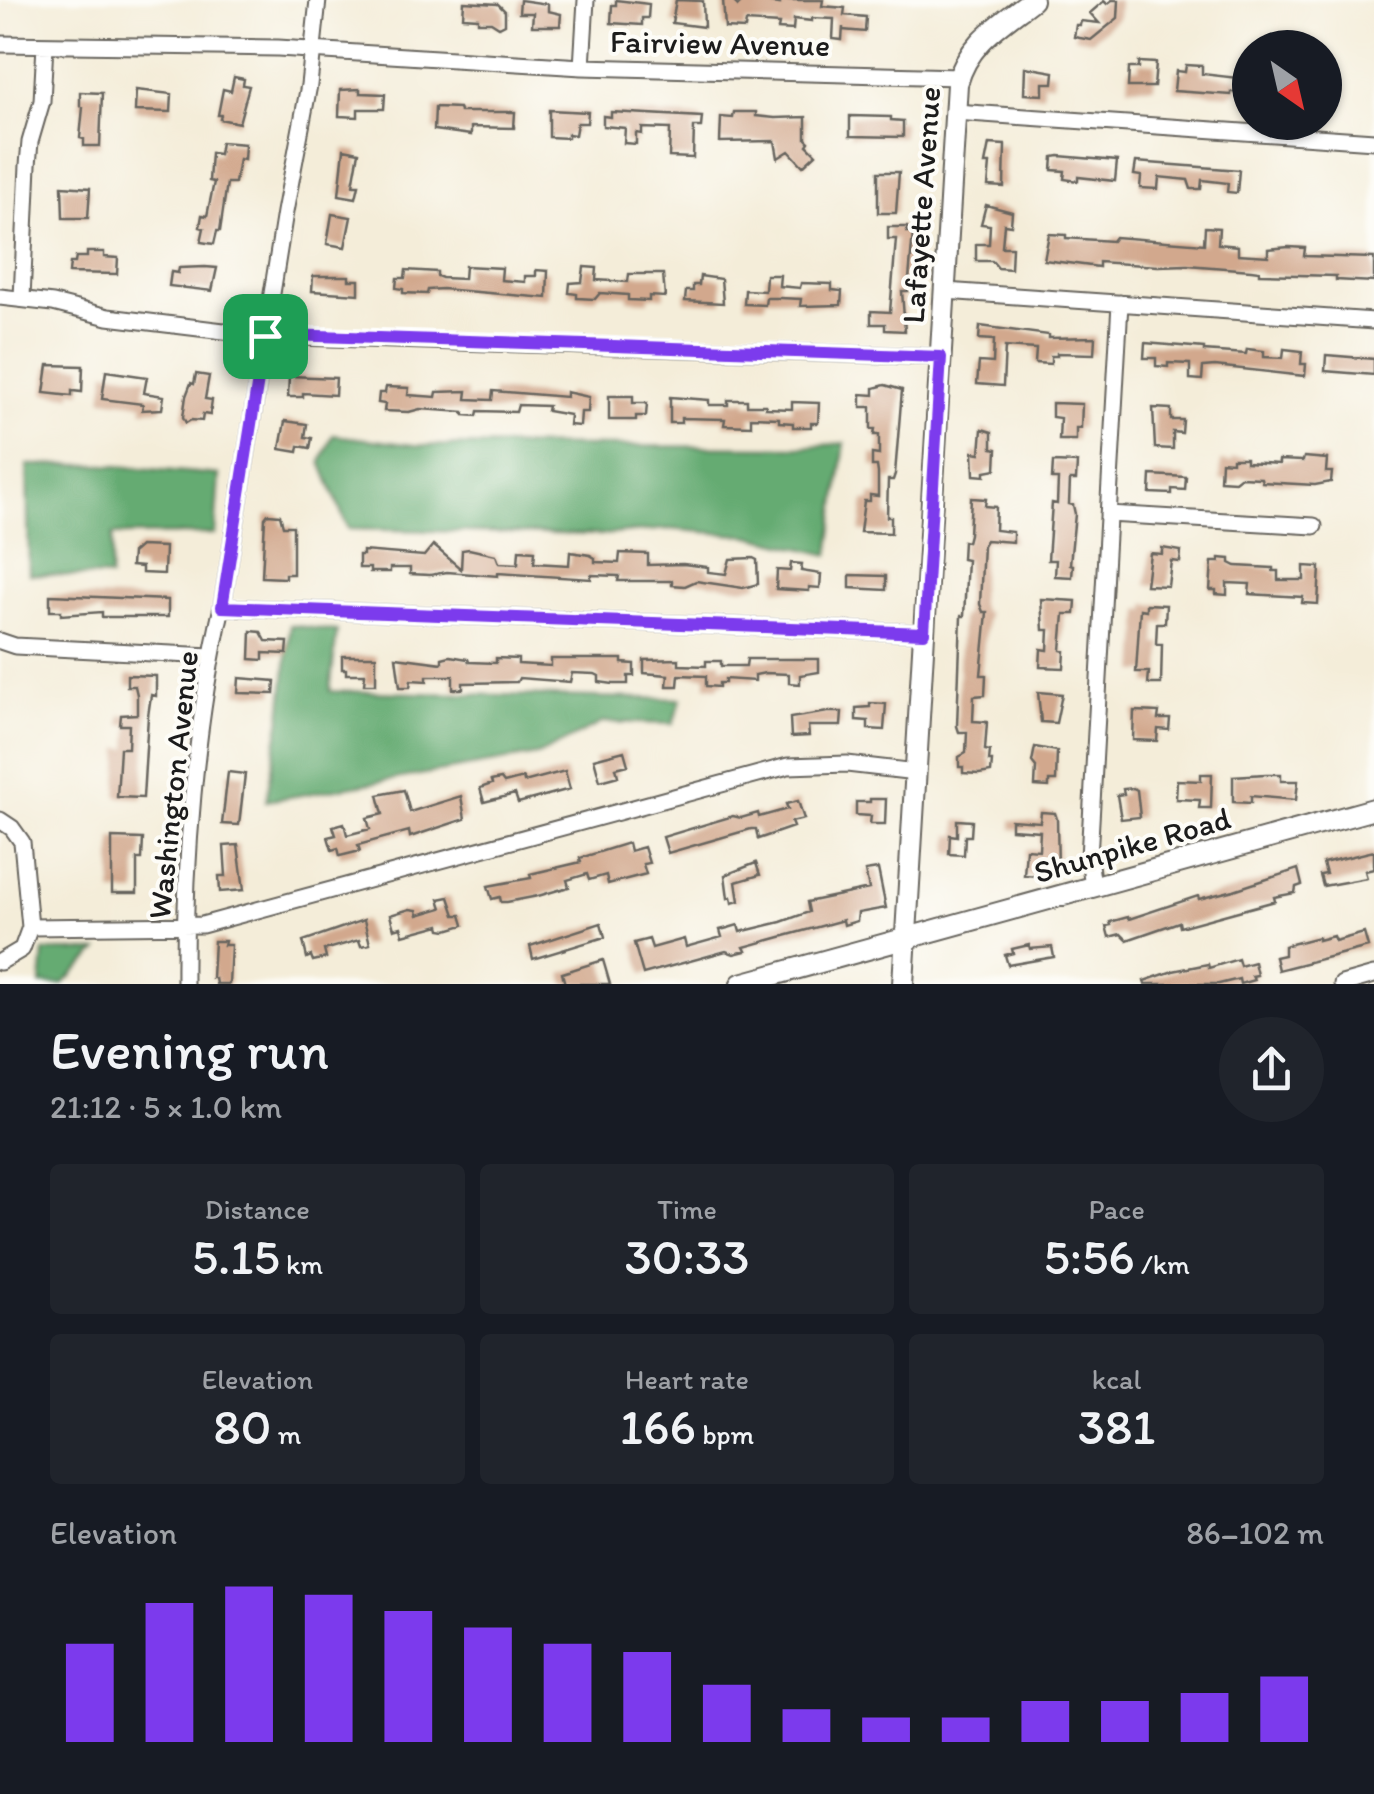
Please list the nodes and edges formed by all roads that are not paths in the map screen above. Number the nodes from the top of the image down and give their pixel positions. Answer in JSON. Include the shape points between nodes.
{"nodes":[{"id":1,"x":318,"y":0,"type":"edge"},
{"id":2,"x":586,"y":0,"type":"edge"},
{"id":3,"x":1032,"y":0,"type":"edge"},
{"id":4,"x":0,"y":44,"type":"edge"},
{"id":5,"x":45,"y":44,"type":"junction"},
{"id":6,"x":312,"y":52,"type":"junction"},
{"id":7,"x":582,"y":68,"type":"junction"},
{"id":8,"x":959,"y":77,"type":"junction"},
{"id":9,"x":955,"y":112,"type":"junction"},
{"id":10,"x":1374,"y":141,"type":"edge"},
{"id":11,"x":945,"y":291,"type":"junction"},
{"id":12,"x":0,"y":297,"type":"edge"},
{"id":13,"x":22,"y":298,"type":"junction"},
{"id":14,"x":1120,"y":303,"type":"junction"},
{"id":15,"x":1374,"y":320,"type":"edge"},
{"id":16,"x":265,"y":336,"type":"junction"},
{"id":17,"x":941,"y":357,"type":"junction"},
{"id":18,"x":1108,"y":514,"type":"junction"},
{"id":19,"x":1314,"y":526,"type":"dead end"},
{"id":20,"x":222,"y":607,"type":"junction"},
{"id":21,"x":924,"y":633,"type":"junction"},
{"id":22,"x":0,"y":641,"type":"edge"},
{"id":23,"x":211,"y":656,"type":"junction"},
{"id":24,"x":916,"y":772,"type":"junction"},
{"id":25,"x":1374,"y":809,"type":"edge"},
{"id":26,"x":0,"y":820,"type":"edge"},
{"id":27,"x":1093,"y":887,"type":"junction"},
{"id":28,"x":186,"y":926,"type":"junction"},
{"id":29,"x":30,"y":927,"type":"junction"},
{"id":30,"x":906,"y":939,"type":"junction"},
{"id":31,"x":0,"y":962,"type":"edge"},
{"id":32,"x":1374,"y":975,"type":"edge"},
{"id":33,"x":185,"y":984,"type":"edge"},
{"id":34,"x":741,"y":984,"type":"edge"},
{"id":35,"x":903,"y":984,"type":"edge"},
{"id":36,"x":1342,"y":984,"type":"edge"}],
"edges":[{"from":1,"to":6,"type":"street","name":"Washington Avenue"},
{"from":2,"to":7,"type":"street"},
{"from":3,"to":8,"type":"street","name":"Lafayette Avenue","via":[[974,48]]},
{"from":4,"to":5,"type":"street","name":"Fairview Avenue"},
{"from":5,"to":6,"type":"street","name":"Fairview Avenue"},
{"from":5,"to":13,"type":"street","via":[[42,102],[29,154]]},
{"from":6,"to":7,"type":"street","name":"Fairview Avenue"},
{"from":6,"to":16,"type":"street","name":"Washington Avenue"},
{"from":7,"to":8,"type":"street","name":"Fairview Avenue"},
{"from":8,"to":9,"type":"street","name":"Lafayette Avenue"},
{"from":9,"to":10,"type":"street"},
{"from":9,"to":11,"type":"street","name":"Lafayette Avenue"},
{"from":11,"to":14,"type":"street"},
{"from":11,"to":17,"type":"street","name":"Lafayette Avenue"},
{"from":12,"to":13,"type":"street"},
{"from":13,"to":16,"type":"street","via":[[108,317]]},
{"from":14,"to":15,"type":"street"},
{"from":14,"to":18,"type":"street"},
{"from":16,"to":17,"type":"street"},
{"from":16,"to":20,"type":"street","name":"Washington Avenue"},
{"from":17,"to":21,"type":"street","name":"Lafayette Avenue"},
{"from":18,"to":19,"type":"street"},
{"from":18,"to":27,"type":"street"},
{"from":20,"to":21,"type":"street"},
{"from":20,"to":23,"type":"street","name":"Washington Avenue"},
{"from":21,"to":24,"type":"street","name":"Lafayette Avenue"},
{"from":22,"to":23,"type":"street"},
{"from":23,"to":28,"type":"street","name":"Washington Avenue"},
{"from":24,"to":28,"type":"street","via":[[788,766]]},
{"from":24,"to":30,"type":"street","name":"Lafayette Avenue"},
{"from":25,"to":27,"type":"street","name":"Shunpike Road"},
{"from":26,"to":29,"type":"street","via":[[22,842]]},
{"from":27,"to":30,"type":"street","name":"Shunpike Road"},
{"from":28,"to":29,"type":"street"},
{"from":28,"to":33,"type":"street","name":"Washington Avenue"},
{"from":29,"to":31,"type":"street","via":[[22,949]]},
{"from":30,"to":34,"type":"street","name":"Shunpike Road"},
{"from":30,"to":35,"type":"street","name":"Lafayette Avenue"},
{"from":32,"to":36,"type":"street"}]}
